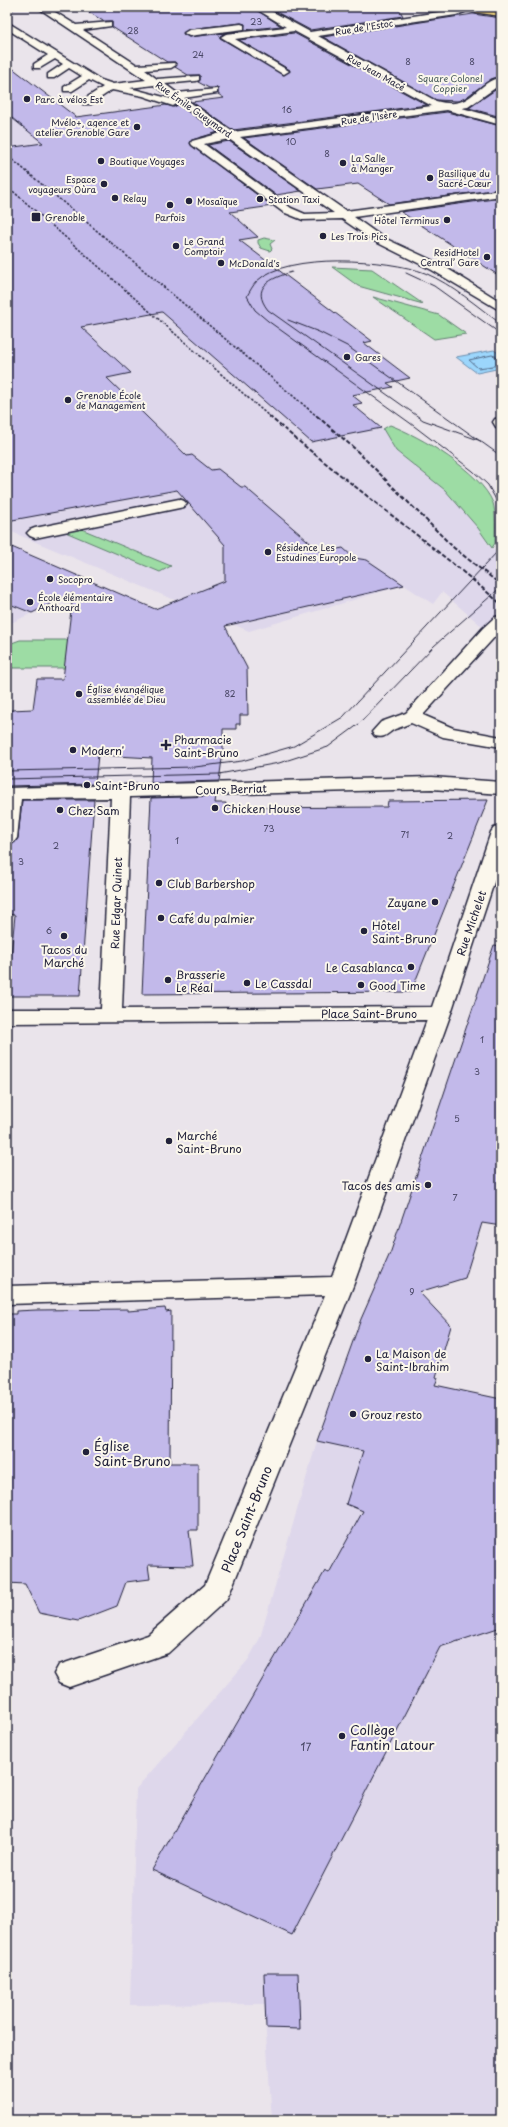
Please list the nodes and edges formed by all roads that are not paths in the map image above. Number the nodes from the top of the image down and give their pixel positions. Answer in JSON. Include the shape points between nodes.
{"nodes":[{"id":1,"x":7,"y":7,"type":"edge"},
{"id":2,"x":12,"y":7,"type":"edge"},
{"id":3,"x":41,"y":7,"type":"edge"},
{"id":4,"x":257,"y":7,"type":"edge"},
{"id":5,"x":464,"y":8,"type":"edge"},
{"id":6,"x":501,"y":13,"type":"edge"},
{"id":7,"x":99,"y":18,"type":"dead end"},
{"id":8,"x":283,"y":21,"type":"junction"},
{"id":9,"x":108,"y":24,"type":"dead end"},
{"id":10,"x":70,"y":26,"type":"junction"},
{"id":11,"x":296,"y":28,"type":"junction"},
{"id":12,"x":189,"y":33,"type":"dead end"},
{"id":13,"x":309,"y":36,"type":"junction"},
{"id":14,"x":31,"y":40,"type":"edge"},
{"id":15,"x":25,"y":52,"type":"edge"},
{"id":16,"x":69,"y":64,"type":"junction"},
{"id":17,"x":171,"y":65,"type":"dead end"},
{"id":18,"x":136,"y":68,"type":"junction"},
{"id":19,"x":79,"y":70,"type":"junction"},
{"id":20,"x":284,"y":71,"type":"dead end"},
{"id":21,"x":51,"y":76,"type":"dead end"},
{"id":22,"x":89,"y":76,"type":"junction"},
{"id":23,"x":196,"y":78,"type":"dead end"},
{"id":24,"x":501,"y":80,"type":"edge"},
{"id":25,"x":59,"y":82,"type":"dead end"},
{"id":26,"x":98,"y":82,"type":"junction"},
{"id":27,"x":156,"y":83,"type":"junction"},
{"id":28,"x":110,"y":87,"type":"junction"},
{"id":29,"x":68,"y":89,"type":"dead end"},
{"id":30,"x":82,"y":92,"type":"dead end"},
{"id":31,"x":213,"y":92,"type":"dead end"},
{"id":32,"x":174,"y":96,"type":"junction"},
{"id":33,"x":87,"y":102,"type":"dead end"},
{"id":34,"x":187,"y":106,"type":"junction"},
{"id":35,"x":445,"y":106,"type":"junction"},
{"id":36,"x":501,"y":122,"type":"edge"},
{"id":37,"x":231,"y":135,"type":"junction"},
{"id":38,"x":501,"y":193,"type":"edge"},
{"id":39,"x":345,"y":215,"type":"junction"},
{"id":40,"x":501,"y":306,"type":"edge"},
{"id":41,"x":179,"y":504,"type":"dead end"},
{"id":42,"x":35,"y":533,"type":"dead end"},
{"id":43,"x":501,"y":622,"type":"edge"},
{"id":44,"x":412,"y":717,"type":"junction"},
{"id":45,"x":381,"y":732,"type":"dead end"},
{"id":46,"x":501,"y":742,"type":"edge"},
{"id":47,"x":501,"y":776,"type":"edge"},
{"id":48,"x":455,"y":783,"type":"junction"},
{"id":49,"x":501,"y":788,"type":"edge"},
{"id":50,"x":121,"y":793,"type":"junction"},
{"id":51,"x":10,"y":794,"type":"edge"},
{"id":52,"x":501,"y":832,"type":"edge"},
{"id":53,"x":7,"y":838,"type":"edge"},
{"id":54,"x":440,"y":1013,"type":"junction"},
{"id":55,"x":111,"y":1014,"type":"junction"},
{"id":56,"x":7,"y":1016,"type":"edge"},
{"id":57,"x":341,"y":1286,"type":"junction"},
{"id":58,"x":7,"y":1295,"type":"edge"},
{"id":59,"x":69,"y":1674,"type":"dead end"}],
"edges":[{"from":1,"to":2,"type":"street"},
{"from":3,"to":10,"type":"street","name":"Rue Émile Gueymard"},
{"from":4,"to":8,"type":"street","name":"Rue Jean Macé"},
{"from":5,"to":6,"type":"main road"},
{"from":5,"to":13,"type":"street","name":"Rue de l'Estoc","via":[[456,12]]},
{"from":7,"to":10,"type":"street"},
{"from":8,"to":11,"type":"street","name":"Rue Jean Macé"},
{"from":8,"to":12,"type":"street"},
{"from":9,"to":10,"type":"street"},
{"from":10,"to":18,"type":"street","name":"Rue Émile Gueymard"},
{"from":11,"to":13,"type":"street","name":"Rue Jean Macé"},
{"from":11,"to":20,"type":"street","via":[[226,37]]},
{"from":13,"to":35,"type":"street","name":"Rue Jean Macé","via":[[432,103]]},
{"from":14,"to":15,"type":"street"},
{"from":14,"to":15,"type":"street"},
{"from":14,"to":15,"type":"street"},
{"from":14,"to":15,"type":"street"},
{"from":14,"to":16,"type":"street"},
{"from":16,"to":19,"type":"street"},
{"from":16,"to":21,"type":"street"},
{"from":17,"to":18,"type":"street"},
{"from":18,"to":27,"type":"street","name":"Rue Émile Gueymard"},
{"from":19,"to":22,"type":"street"},
{"from":19,"to":25,"type":"street"},
{"from":22,"to":26,"type":"street"},
{"from":22,"to":29,"type":"street"},
{"from":23,"to":27,"type":"street"},
{"from":24,"to":35,"type":"street","name":"Rue de l'Isère","via":[[464,104]]},
{"from":26,"to":28,"type":"street"},
{"from":26,"to":30,"type":"street"},
{"from":27,"to":28,"type":"street"},
{"from":27,"to":32,"type":"street","name":"Rue Émile Gueymard"},
{"from":28,"to":33,"type":"street"},
{"from":28,"to":34,"type":"street"},
{"from":31,"to":32,"type":"street"},
{"from":32,"to":34,"type":"street","name":"Rue Émile Gueymard"},
{"from":34,"to":37,"type":"street","name":"Rue Émile Gueymard"},
{"from":35,"to":36,"type":"street","name":"Rue Jean Macé"},
{"from":35,"to":37,"type":"street","name":"Rue de l'Isère"},
{"from":37,"to":39,"type":"street","name":"Rue Émile Gueymard"},
{"from":37,"to":39,"type":"street","name":"Rue de l'Isère","via":[[196,143],[294,214],[303,218]]},
{"from":38,"to":39,"type":"street"},
{"from":39,"to":40,"type":"street","name":"Rue Émile Gueymard","via":[[378,239],[436,267]]},
{"from":41,"to":42,"type":"street"},
{"from":43,"to":44,"type":"street"},
{"from":44,"to":45,"type":"street","via":[[387,726]]},
{"from":44,"to":46,"type":"street","via":[[449,733]]},
{"from":47,"to":48,"type":"street","name":"Cours Berriat","via":[[471,778]]},
{"from":48,"to":49,"type":"street","name":"Cours Berriat","via":[[477,788]]},
{"from":48,"to":50,"type":"street","name":"Cours Berriat"},
{"from":50,"to":51,"type":"street","name":"Cours Berriat"},
{"from":50,"to":55,"type":"street","name":"Rue Edgar Quinet"},
{"from":51,"to":53,"type":"street"},
{"from":52,"to":54,"type":"street","name":"Rue Michelet"},
{"from":54,"to":55,"type":"street","name":"Place Saint-Bruno"},
{"from":54,"to":57,"type":"street","name":"Place Saint-Bruno"},
{"from":55,"to":56,"type":"street","name":"Place Saint-Bruno"},
{"from":57,"to":58,"type":"street"},
{"from":57,"to":59,"type":"street","name":"Place Saint-Bruno","via":[[216,1592],[158,1644]]}]}
